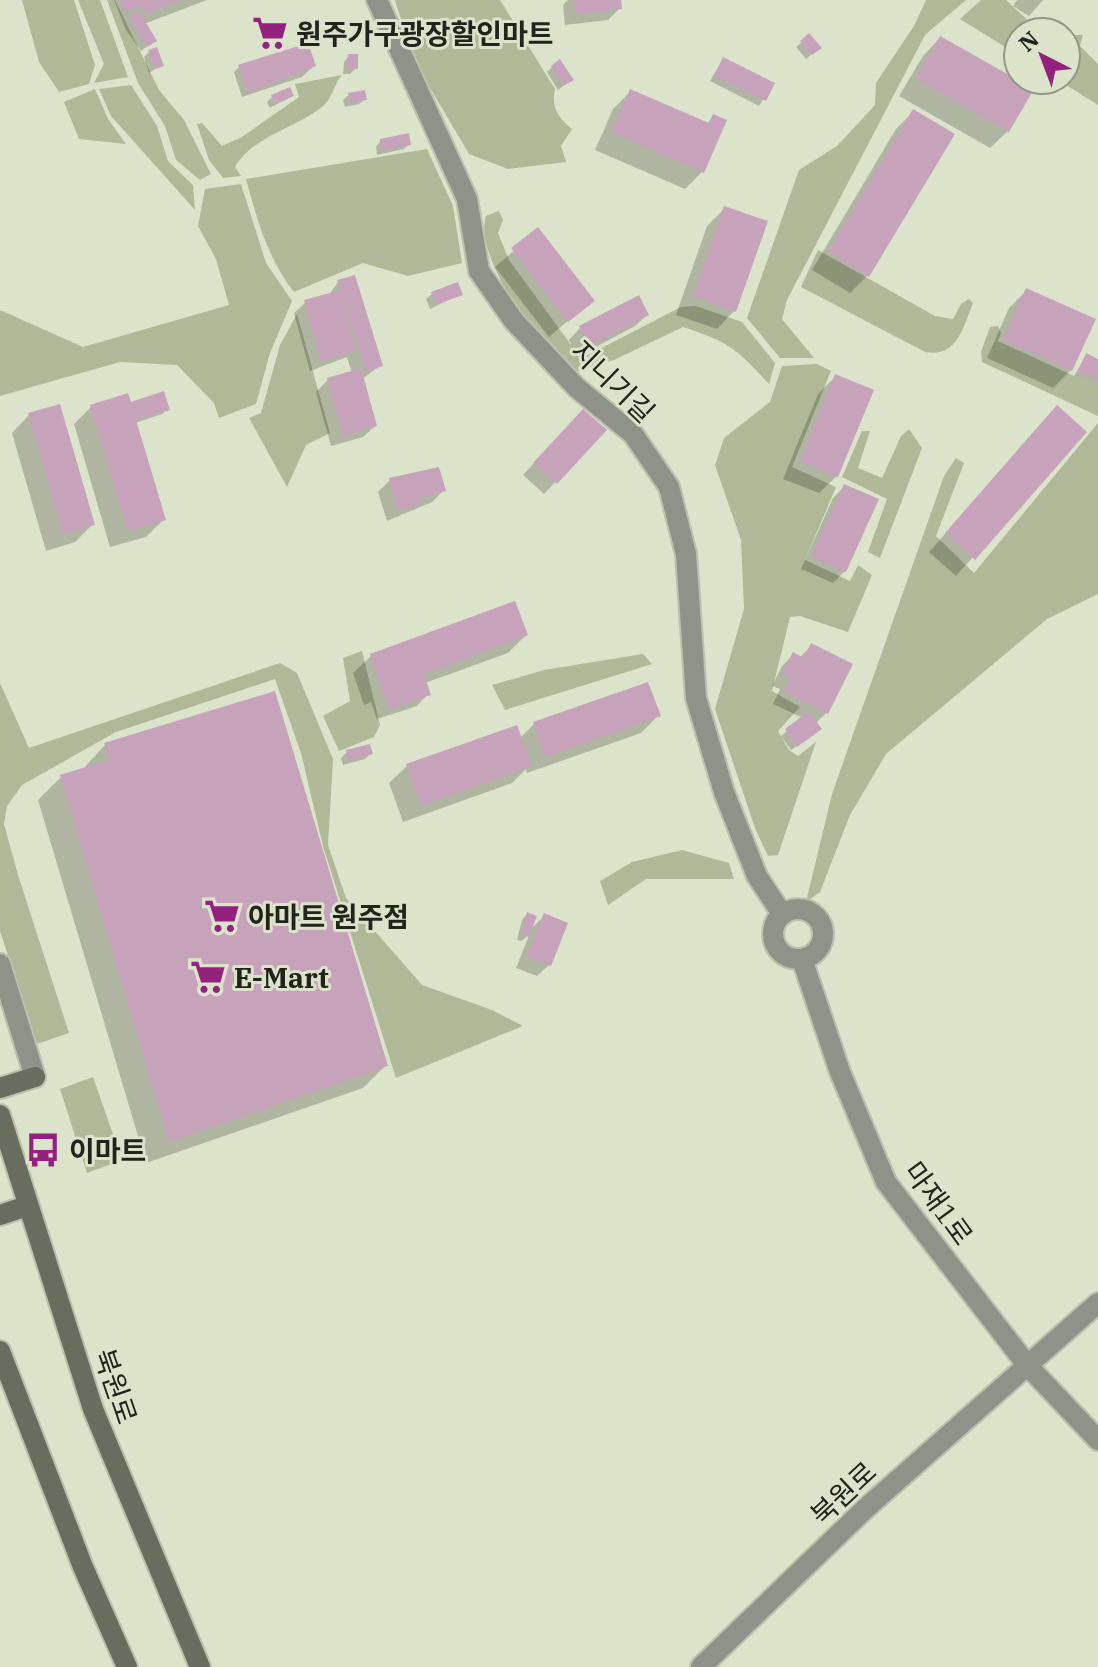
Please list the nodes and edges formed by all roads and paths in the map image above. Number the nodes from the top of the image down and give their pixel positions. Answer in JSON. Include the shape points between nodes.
{"nodes":[{"id":1,"x":377,"y":0,"type":"edge"},
{"id":2,"x":782,"y":914,"type":"junction"},
{"id":3,"x":802,"y":959,"type":"junction"},
{"id":4,"x":0,"y":964,"type":"edge"},
{"id":5,"x":0,"y":1088,"type":"edge"},
{"id":6,"x":0,"y":1115,"type":"edge"},
{"id":7,"x":27,"y":1206,"type":"junction"},
{"id":8,"x":0,"y":1215,"type":"edge"},
{"id":9,"x":1098,"y":1303,"type":"edge"},
{"id":10,"x":0,"y":1351,"type":"edge"},
{"id":11,"x":1027,"y":1365,"type":"junction"},
{"id":12,"x":1098,"y":1440,"type":"edge"},
{"id":13,"x":127,"y":1667,"type":"edge"},
{"id":14,"x":200,"y":1667,"type":"edge"},
{"id":15,"x":701,"y":1667,"type":"edge"}],
"edges":[{"from":1,"to":2,"type":"street","name":"지니기길","via":[[467,199],[479,271],[514,321],[577,388],[633,434],[669,487],[686,554],[696,698],[757,876]]},
{"from":2,"to":3,"type":"street","via":[[773,928],[775,944],[786,956]]},
{"from":2,"to":3,"type":"street","via":[[806,909],[823,927],[822,944]]},
{"from":3,"to":11,"type":"street","name":"마재1로","via":[[840,1072],[886,1182]]},
{"from":4,"to":5,"type":"street","via":[[35,1077]]},
{"from":6,"to":7,"type":"street","name":"북원로"},
{"from":7,"to":8,"type":"street"},
{"from":7,"to":14,"type":"street","name":"북원로","via":[[93,1409]]},
{"from":9,"to":11,"type":"street","name":"북원로"},
{"from":10,"to":13,"type":"street"},
{"from":11,"to":12,"type":"street","name":"마재1로"},
{"from":11,"to":15,"type":"street","name":"북원로","via":[[865,1509]]}]}
